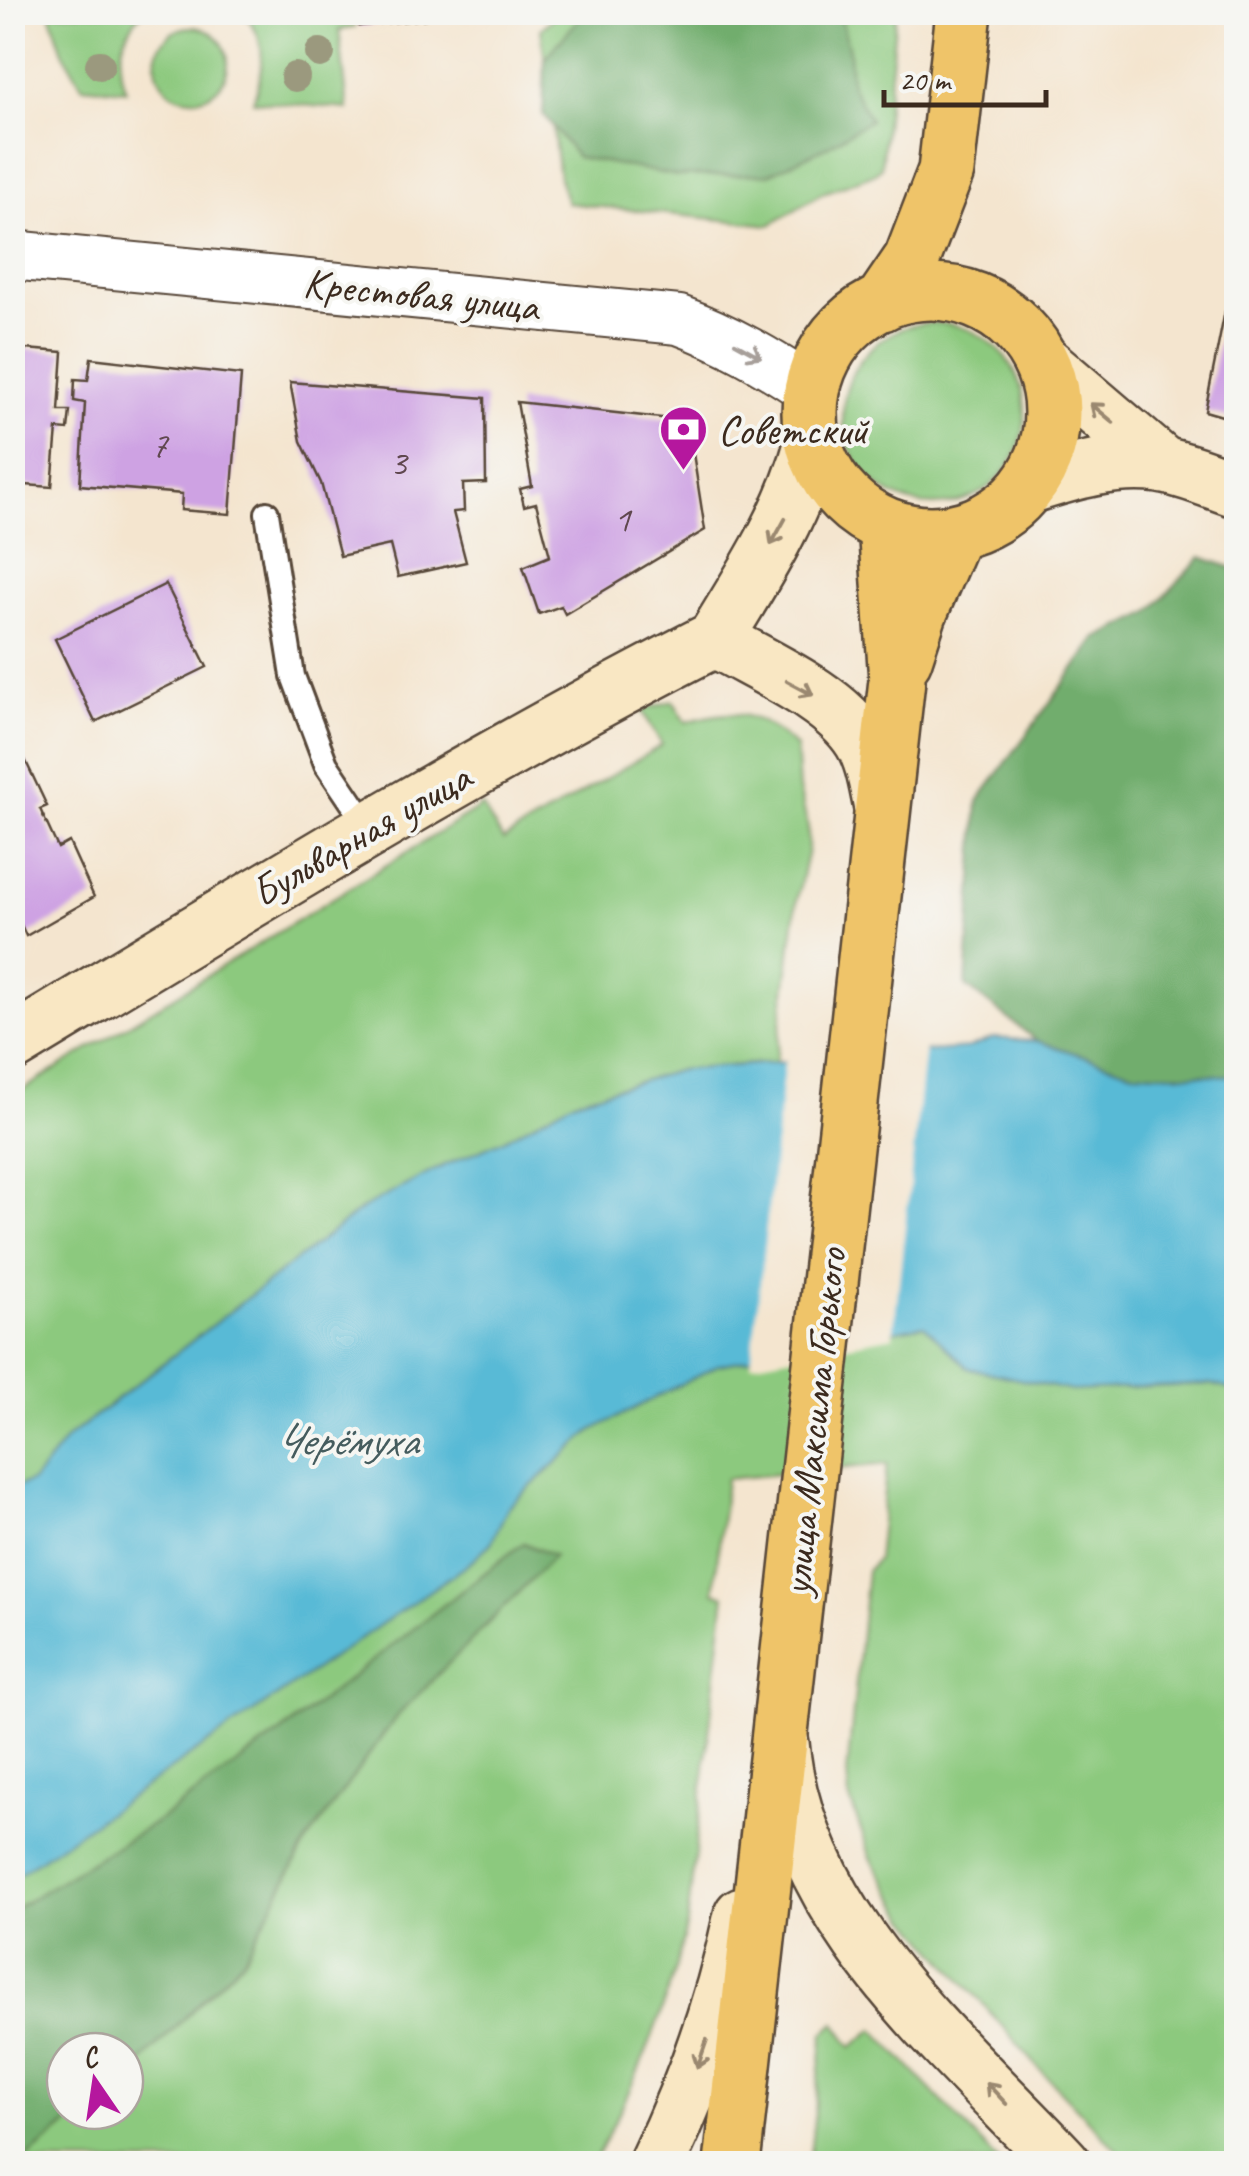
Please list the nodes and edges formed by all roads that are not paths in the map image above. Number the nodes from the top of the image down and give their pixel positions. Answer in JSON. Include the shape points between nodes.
{"nodes":[{"id":1,"x":964,"y":12,"type":"edge"},
{"id":2,"x":946,"y":171,"type":"junction"},
{"id":3,"x":12,"y":255,"type":"edge"},
{"id":4,"x":882,"y":303,"type":"junction"},
{"id":5,"x":987,"y":306,"type":"junction"},
{"id":6,"x":1040,"y":360,"type":"junction"},
{"id":7,"x":813,"y":416,"type":"junction"},
{"id":8,"x":1164,"y":466,"type":"junction"},
{"id":9,"x":1028,"y":486,"type":"junction"},
{"id":10,"x":1236,"y":489,"type":"edge"},
{"id":11,"x":267,"y":513,"type":"dead end"},
{"id":12,"x":886,"y":526,"type":"junction"},
{"id":13,"x":954,"y":532,"type":"junction"},
{"id":14,"x":716,"y":639,"type":"junction"},
{"id":15,"x":897,"y":680,"type":"junction"},
{"id":16,"x":882,"y":808,"type":"junction"},
{"id":17,"x":369,"y":828,"type":"junction"},
{"id":18,"x":12,"y":1044,"type":"edge"},
{"id":19,"x":781,"y":1721,"type":"junction"},
{"id":20,"x":656,"y":2164,"type":"edge"},
{"id":21,"x":732,"y":2164,"type":"edge"},
{"id":22,"x":1063,"y":2164,"type":"edge"}],
"edges":[{"from":1,"to":2,"type":"main road"},
{"from":2,"to":4,"type":"main road","via":[[912,259]]},
{"from":2,"to":5,"type":"main road","via":[[964,260]]},
{"from":3,"to":7,"type":"street","name":"Крестовая улица","one_way":true,"via":[[679,320],[758,355]]},
{"from":4,"to":5,"type":"main road","via":[[935,293]]},
{"from":4,"to":7,"type":"main road","via":[[856,318],[828,350]]},
{"from":5,"to":6,"type":"main road","via":[[1018,329]]},
{"from":8,"to":6,"type":"street","one_way":true},
{"from":6,"to":9,"type":"main road","via":[[1052,416],[1046,453]]},
{"from":7,"to":12,"type":"main road","via":[[826,474],[848,502]]},
{"from":7,"to":14,"type":"street","one_way":true,"via":[[804,478]]},
{"from":8,"to":9,"type":"street","via":[[1103,465]]},
{"from":8,"to":10,"type":"street"},
{"from":9,"to":13,"type":"main road","via":[[995,516]]},
{"from":11,"to":17,"type":"lane","via":[[293,676],[326,764]]},
{"from":12,"to":13,"type":"main road"},
{"from":12,"to":15,"type":"main road"},
{"from":13,"to":15,"type":"main road"},
{"from":14,"to":16,"type":"street","one_way":true,"via":[[842,714],[872,764]]},
{"from":14,"to":17,"type":"street","name":"Бульварная улица"},
{"from":15,"to":16,"type":"main road","name":"улица Максима Горького"},
{"from":16,"to":19,"type":"main road","name":"улица Максима Горького"},
{"from":17,"to":18,"type":"street","name":"Бульварная улица"},
{"from":19,"to":20,"type":"street","one_way":true,"via":[[724,1985]]},
{"from":19,"to":21,"type":"main road","name":"улица Максима Горького"},
{"from":22,"to":19,"type":"street","one_way":true,"via":[[883,1973],[847,1924],[792,1800]]}]}
